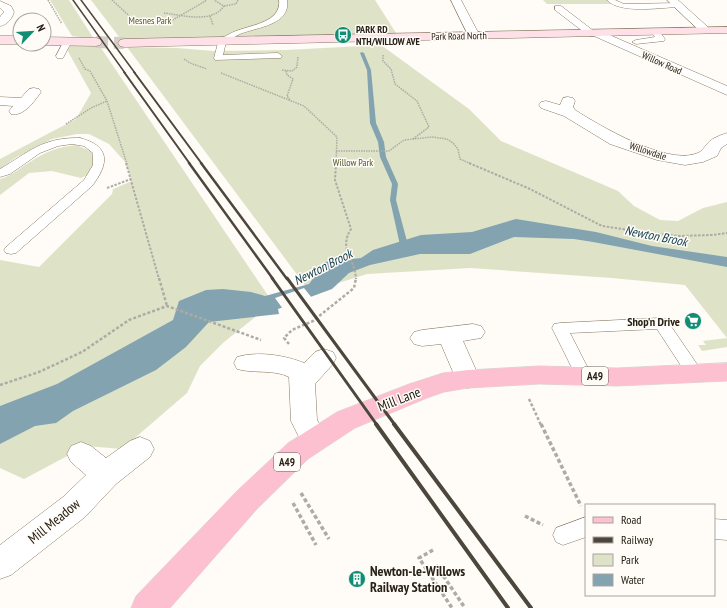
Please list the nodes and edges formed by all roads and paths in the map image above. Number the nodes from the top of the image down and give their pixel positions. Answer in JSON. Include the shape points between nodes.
{"nodes":[{"id":1,"x":48,"y":0,"type":"edge"},
{"id":2,"x":112,"y":0,"type":"edge"},
{"id":3,"x":207,"y":0,"type":"edge"},
{"id":4,"x":214,"y":0,"type":"edge"},
{"id":5,"x":238,"y":0,"type":"edge"},
{"id":6,"x":283,"y":0,"type":"edge"},
{"id":7,"x":456,"y":0,"type":"edge"},
{"id":8,"x":611,"y":0,"type":"edge"},
{"id":9,"x":674,"y":2,"type":"edge"},
{"id":10,"x":0,"y":4,"type":"edge"},
{"id":11,"x":224,"y":6,"type":"junction"},
{"id":12,"x":558,"y":8,"type":"dead end"},
{"id":13,"x":164,"y":13,"type":"dead end"},
{"id":14,"x":179,"y":16,"type":"junction"},
{"id":15,"x":170,"y":21,"type":"junction"},
{"id":16,"x":0,"y":23,"type":"edge"},
{"id":17,"x":165,"y":24,"type":"dead end"},
{"id":18,"x":64,"y":27,"type":"dead end"},
{"id":19,"x":706,"y":30,"type":"junction"},
{"id":20,"x":727,"y":30,"type":"edge"},
{"id":21,"x":655,"y":32,"type":"junction"},
{"id":22,"x":595,"y":34,"type":"junction"},
{"id":23,"x":474,"y":36,"type":"junction"},
{"id":24,"x":0,"y":40,"type":"edge"},
{"id":25,"x":12,"y":40,"type":"edge"},
{"id":26,"x":52,"y":41,"type":"edge"},
{"id":27,"x":68,"y":41,"type":"junction"},
{"id":28,"x":222,"y":41,"type":"junction"},
{"id":29,"x":96,"y":42,"type":"tunnel mouth"},
{"id":30,"x":636,"y":42,"type":"dead end"},
{"id":31,"x":124,"y":43,"type":"tunnel mouth"},
{"id":32,"x":383,"y":54,"type":"dead end"},
{"id":33,"x":60,"y":56,"type":"dead end"},
{"id":34,"x":278,"y":56,"type":"dead end"},
{"id":35,"x":78,"y":57,"type":"dead end"},
{"id":36,"x":217,"y":70,"type":"dead end"},
{"id":37,"x":286,"y":71,"type":"dead end"},
{"id":38,"x":727,"y":91,"type":"edge"},
{"id":39,"x":0,"y":101,"type":"edge"},
{"id":40,"x":292,"y":101,"type":"junction"},
{"id":41,"x":25,"y":102,"type":"dead end"},
{"id":42,"x":546,"y":105,"type":"dead end"},
{"id":43,"x":727,"y":138,"type":"edge"},
{"id":44,"x":413,"y":139,"type":"junction"},
{"id":45,"x":336,"y":150,"type":"junction"},
{"id":46,"x":0,"y":174,"type":"edge"},
{"id":47,"x":727,"y":233,"type":"edge"},
{"id":48,"x":11,"y":250,"type":"dead end"},
{"id":49,"x":167,"y":306,"type":"junction"},
{"id":50,"x":473,"y":332,"type":"dead end"},
{"id":51,"x":449,"y":335,"type":"junction"},
{"id":52,"x":422,"y":338,"type":"dead end"},
{"id":53,"x":265,"y":342,"type":"dead end"},
{"id":54,"x":324,"y":358,"type":"dead end"},
{"id":55,"x":246,"y":363,"type":"dead end"},
{"id":56,"x":727,"y":372,"type":"edge"},
{"id":57,"x":695,"y":374,"type":"junction"},
{"id":58,"x":299,"y":375,"type":"junction"},
{"id":59,"x":584,"y":376,"type":"junction"},
{"id":60,"x":468,"y":379,"type":"junction"},
{"id":61,"x":0,"y":385,"type":"edge"},
{"id":62,"x":526,"y":393,"type":"dead end"},
{"id":63,"x":314,"y":439,"type":"junction"},
{"id":64,"x":140,"y":449,"type":"dead end"},
{"id":65,"x":81,"y":454,"type":"dead end"},
{"id":66,"x":106,"y":476,"type":"junction"},
{"id":67,"x":301,"y":493,"type":"dead end"},
{"id":68,"x":293,"y":503,"type":"dead end"},
{"id":69,"x":584,"y":519,"type":"edge"},
{"id":70,"x":715,"y":529,"type":"edge"},
{"id":71,"x":727,"y":530,"type":"edge"},
{"id":72,"x":563,"y":535,"type":"dead end"},
{"id":73,"x":329,"y":538,"type":"dead end"},
{"id":74,"x":316,"y":545,"type":"dead end"},
{"id":75,"x":433,"y":550,"type":"dead end"},
{"id":76,"x":0,"y":564,"type":"edge"},
{"id":77,"x":436,"y":565,"type":"dead end"},
{"id":78,"x":148,"y":608,"type":"edge"},
{"id":79,"x":452,"y":608,"type":"edge"},
{"id":80,"x":465,"y":608,"type":"edge"}],
"edges":[{"from":1,"to":18,"type":"path"},
{"from":2,"to":15,"type":"path","via":[[136,22],[150,24]]},
{"from":3,"to":14,"type":"path"},
{"from":4,"to":11,"type":"path"},
{"from":5,"to":11,"type":"path","via":[[236,4]]},
{"from":6,"to":28,"type":"lane","via":[[283,11],[273,20],[236,33]]},
{"from":7,"to":23,"type":"street"},
{"from":8,"to":9,"type":"lane","via":[[624,6]]},
{"from":9,"to":19,"type":"street"},
{"from":10,"to":16,"type":"street","via":[[9,12]]},
{"from":11,"to":14,"type":"path","via":[[218,14]]},
{"from":12,"to":22,"type":"lane"},
{"from":13,"to":14,"type":"path"},
{"from":14,"to":15,"type":"path"},
{"from":15,"to":17,"type":"path"},
{"from":19,"to":20,"type":"street","name":"Park Road North"},
{"from":19,"to":21,"type":"street","name":"Park Road North"},
{"from":21,"to":22,"type":"street","name":"Park Road North"},
{"from":21,"to":30,"type":"lane","via":[[661,39]]},
{"from":22,"to":23,"type":"street","name":"Park Road North"},
{"from":22,"to":38,"type":"street","name":"Willow Road"},
{"from":23,"to":28,"type":"street","name":"Park Road North"},
{"from":24,"to":25,"type":"street"},
{"from":26,"to":27,"type":"street"},
{"from":27,"to":29,"type":"street"},
{"from":27,"to":33,"type":"lane"},
{"from":28,"to":31,"type":"street","name":"Park Road North"},
{"from":28,"to":34,"type":"lane","via":[[218,58]]},
{"from":32,"to":44,"type":"path","via":[[383,61],[391,69],[395,84],[417,101],[429,126]]},
{"from":35,"to":49,"type":"path","via":[[85,69],[90,71],[107,101]]},
{"from":36,"to":40,"type":"path","via":[[222,75]]},
{"from":37,"to":40,"type":"path","via":[[293,79],[287,96]]},
{"from":39,"to":41,"type":"street"},
{"from":40,"to":45,"type":"path","via":[[304,106],[328,127],[336,137]]},
{"from":42,"to":43,"type":"street","name":"Willowdale","via":[[568,107],[609,138],[677,160],[701,158],[710,153],[714,145]]},
{"from":44,"to":45,"type":"path","via":[[403,140],[389,152]]},
{"from":44,"to":47,"type":"path","via":[[437,137],[453,142],[460,159],[512,181],[602,226],[678,236],[712,236]]},
{"from":45,"to":58,"type":"path","via":[[335,180],[351,229],[346,238],[348,255],[357,281],[354,288],[313,321],[292,330],[284,338],[296,353]]},
{"from":46,"to":48,"type":"lane","via":[[41,148],[64,142],[84,142],[95,149],[100,164],[88,183]]},
{"from":49,"to":53,"type":"path"},
{"from":49,"to":61,"type":"path","via":[[129,320],[82,352],[23,379]]},
{"from":50,"to":51,"type":"street"},
{"from":51,"to":52,"type":"street"},
{"from":51,"to":60,"type":"street"},
{"from":54,"to":58,"type":"street"},
{"from":55,"to":58,"type":"street","via":[[286,366]]},
{"from":56,"to":57,"type":"main road","name":"Mill Lane","number":"A49"},
{"from":57,"to":59,"type":"main road","name":"Mill Lane","number":"A49"},
{"from":57,"to":59,"type":"lane","via":[[661,324],[560,328]]},
{"from":58,"to":63,"type":"street","via":[[304,421]]},
{"from":59,"to":60,"type":"main road","name":"Mill Lane","number":"A49","via":[[539,375]]},
{"from":60,"to":63,"type":"main road","name":"Mill Lane","number":"A49","via":[[418,391],[346,420]]},
{"from":62,"to":69,"type":"path"},
{"from":63,"to":78,"type":"main road","name":"Mill Lane","number":"A49","via":[[247,500]]},
{"from":64,"to":66,"type":"street","name":"Mill Meadow"},
{"from":65,"to":66,"type":"street"},
{"from":66,"to":76,"type":"street","name":"Mill Meadow","via":[[74,507]]},
{"from":67,"to":73,"type":"path"},
{"from":68,"to":74,"type":"path"},
{"from":69,"to":72,"type":"lane"},
{"from":70,"to":71,"type":"lane"},
{"from":75,"to":79,"type":"path","via":[[419,558]]},
{"from":77,"to":80,"type":"path"}]}
